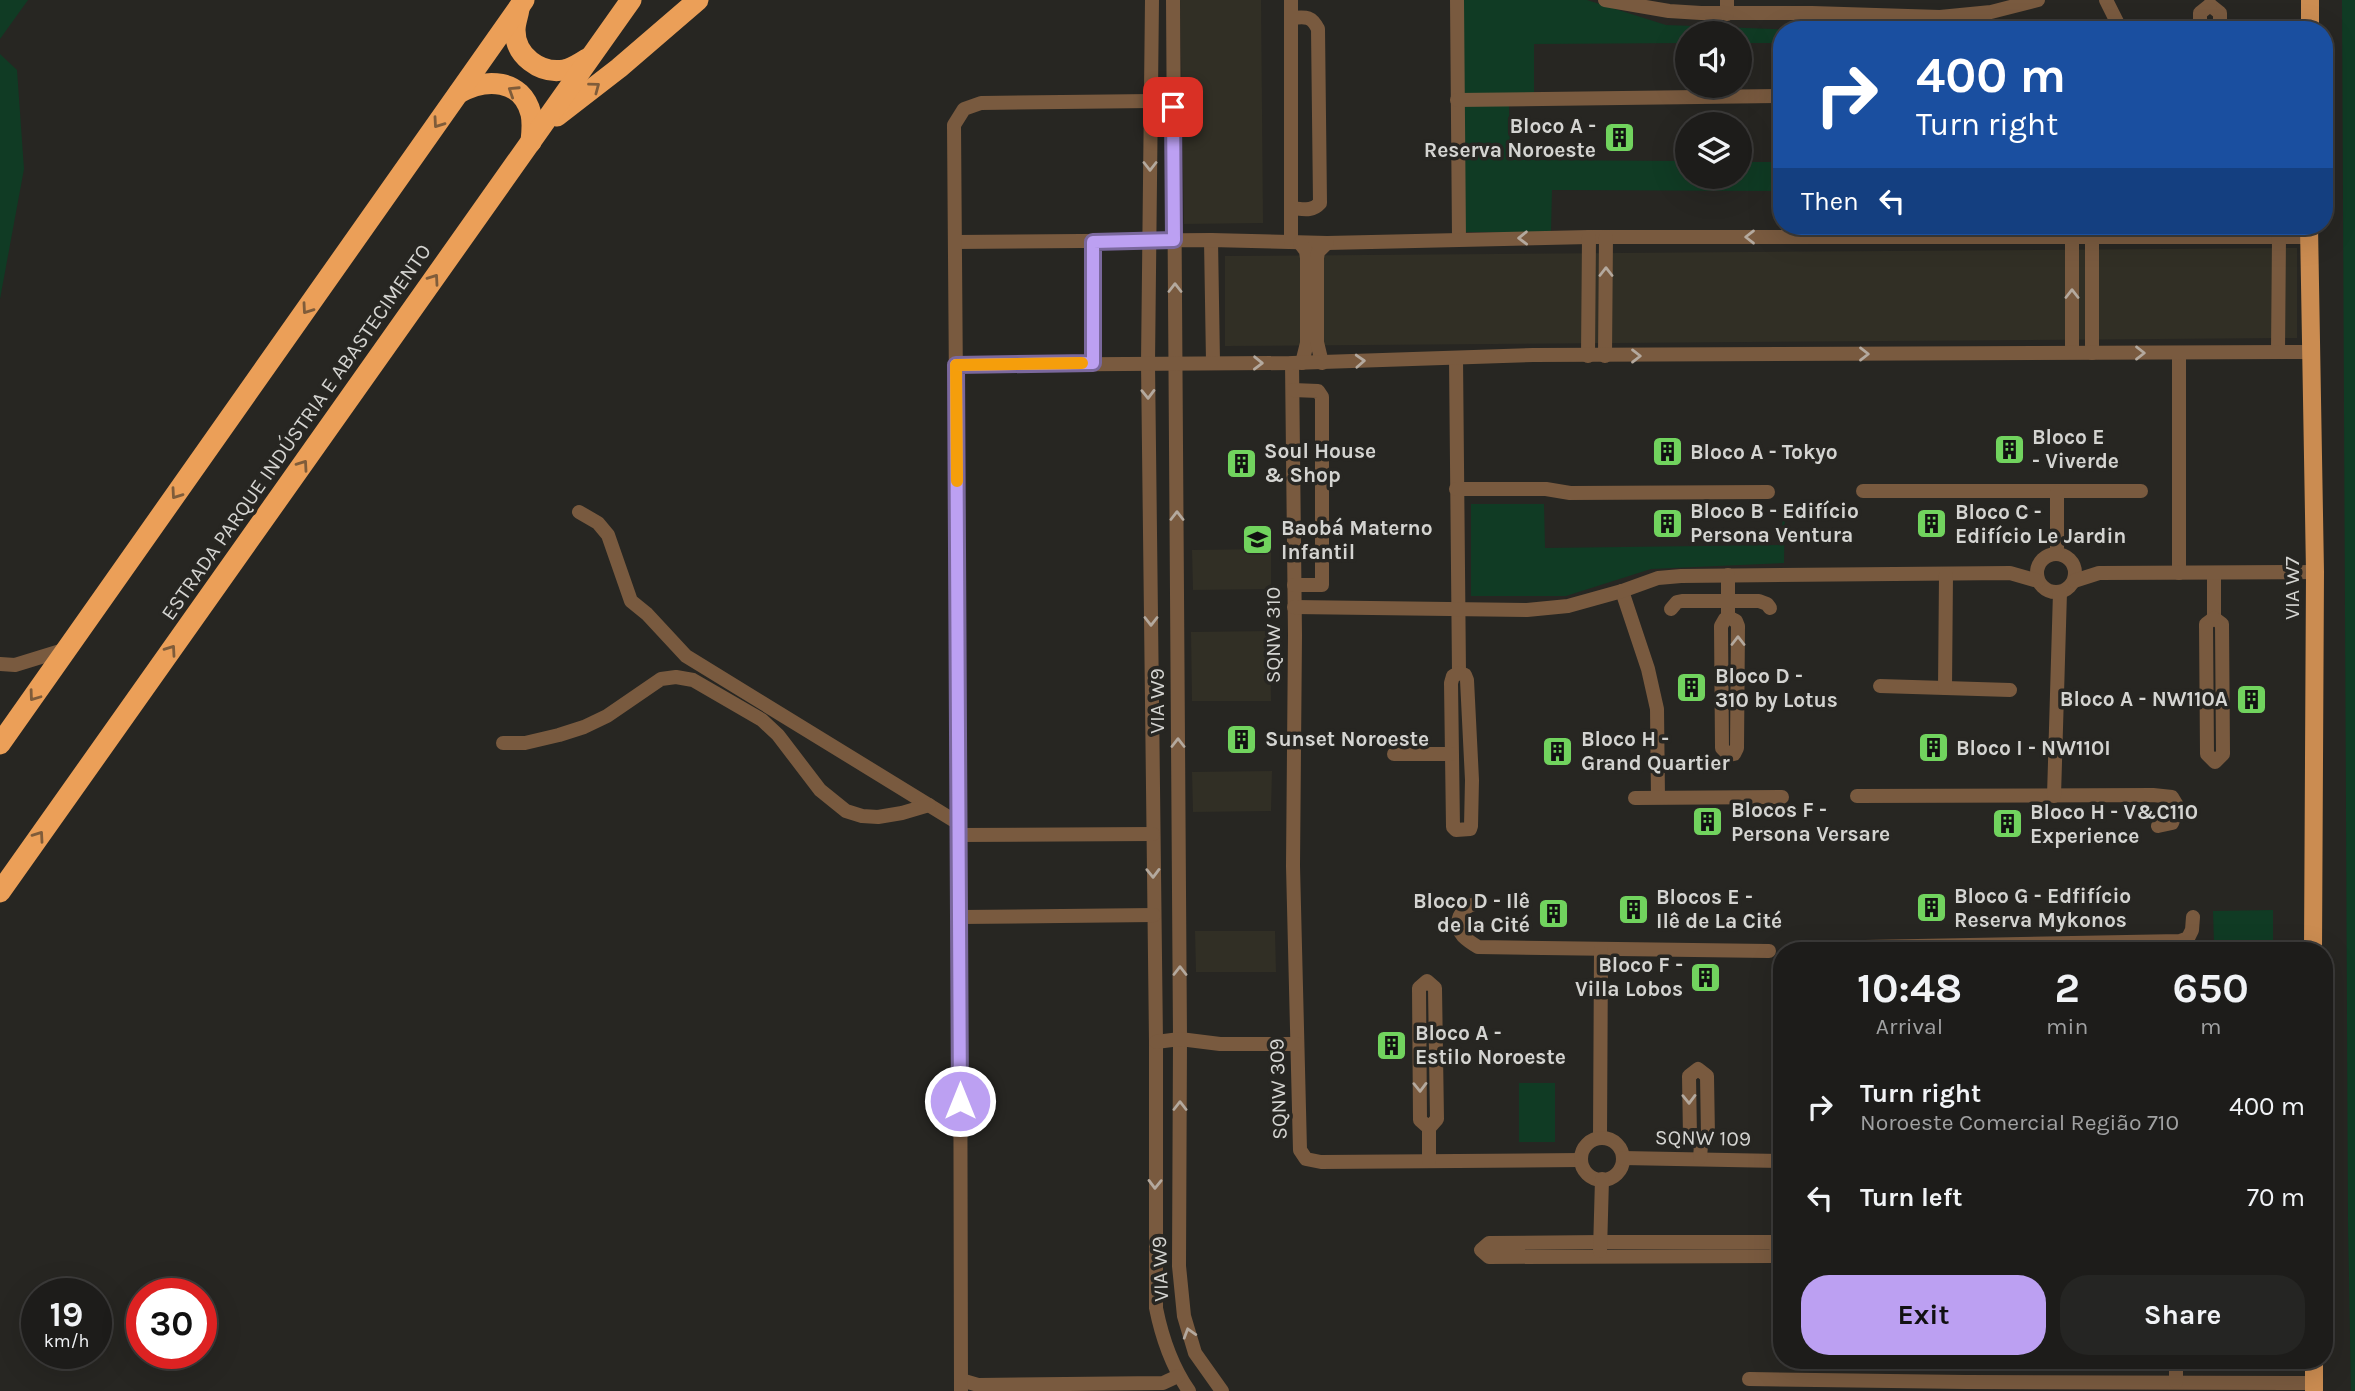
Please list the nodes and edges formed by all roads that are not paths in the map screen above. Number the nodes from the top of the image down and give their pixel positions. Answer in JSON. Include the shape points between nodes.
{"nodes":[{"id":1,"x":631,"y":0,"type":"edge"},
{"id":2,"x":698,"y":0,"type":"edge"},
{"id":3,"x":1152,"y":0,"type":"edge"},
{"id":4,"x":1173,"y":0,"type":"edge"},
{"id":5,"x":1291,"y":0,"type":"edge"},
{"id":6,"x":1457,"y":0,"type":"edge"},
{"id":7,"x":2038,"y":0,"type":"edge"},
{"id":8,"x":2092,"y":0,"type":"edge"},
{"id":9,"x":2099,"y":0,"type":"edge"},
{"id":10,"x":2106,"y":0,"type":"edge"},
{"id":11,"x":2310,"y":0,"type":"edge"},
{"id":12,"x":1613,"y":1,"type":"edge"},
{"id":13,"x":2210,"y":2,"type":"edge"},
{"id":14,"x":522,"y":3,"type":"edge"},
{"id":15,"x":1727,"y":7,"type":"edge"},
{"id":16,"x":1825,"y":13,"type":"junction"},
{"id":17,"x":1291,"y":18,"type":"junction"},
{"id":18,"x":1825,"y":21,"type":"edge"},
{"id":19,"x":2116,"y":21,"type":"edge"},
{"id":20,"x":2200,"y":21,"type":"edge"},
{"id":21,"x":2220,"y":21,"type":"edge"},
{"id":22,"x":2310,"y":21,"type":"edge"},
{"id":23,"x":589,"y":58,"type":"junction"},
{"id":24,"x":459,"y":93,"type":"junction"},
{"id":25,"x":1773,"y":96,"type":"edge"},
{"id":26,"x":1457,"y":100,"type":"junction"},
{"id":27,"x":1152,"y":101,"type":"junction"},
{"id":28,"x":536,"y":135,"type":"junction"},
{"id":29,"x":1292,"y":208,"type":"junction"},
{"id":30,"x":1773,"y":231,"type":"edge"},
{"id":31,"x":2024,"y":235,"type":"edge"},
{"id":32,"x":2102,"y":235,"type":"edge"},
{"id":33,"x":2232,"y":235,"type":"edge"},
{"id":34,"x":2288,"y":235,"type":"edge"},
{"id":35,"x":2309,"y":235,"type":"edge"},
{"id":36,"x":2072,"y":236,"type":"junction"},
{"id":37,"x":2092,"y":236,"type":"junction"},
{"id":38,"x":1589,"y":237,"type":"junction"},
{"id":39,"x":1606,"y":237,"type":"junction"},
{"id":40,"x":2278,"y":237,"type":"junction"},
{"id":41,"x":1459,"y":239,"type":"junction"},
{"id":42,"x":1174,"y":240,"type":"junction"},
{"id":43,"x":1211,"y":240,"type":"junction"},
{"id":44,"x":1150,"y":241,"type":"junction"},
{"id":45,"x":955,"y":242,"type":"junction"},
{"id":46,"x":1093,"y":242,"type":"junction"},
{"id":47,"x":1295,"y":242,"type":"junction"},
{"id":48,"x":1327,"y":243,"type":"junction"},
{"id":49,"x":2072,"y":352,"type":"junction"},
{"id":50,"x":2278,"y":352,"type":"junction"},
{"id":51,"x":2310,"y":352,"type":"junction"},
{"id":52,"x":2092,"y":353,"type":"junction"},
{"id":53,"x":2179,"y":353,"type":"junction"},
{"id":54,"x":1588,"y":356,"type":"junction"},
{"id":55,"x":1605,"y":356,"type":"junction"},
{"id":56,"x":1456,"y":358,"type":"junction"},
{"id":57,"x":1213,"y":362,"type":"junction"},
{"id":58,"x":1093,"y":363,"type":"junction"},
{"id":59,"x":1148,"y":363,"type":"junction"},
{"id":60,"x":1175,"y":363,"type":"junction"},
{"id":61,"x":1297,"y":363,"type":"junction"},
{"id":62,"x":1322,"y":363,"type":"junction"},
{"id":63,"x":956,"y":365,"type":"junction"},
{"id":64,"x":1293,"y":390,"type":"junction"},
{"id":65,"x":1456,"y":489,"type":"junction"},
{"id":66,"x":1863,"y":491,"type":"dead end"},
{"id":67,"x":2141,"y":491,"type":"dead end"},
{"id":68,"x":1768,"y":492,"type":"dead end"},
{"id":69,"x":2057,"y":492,"type":"junction"},
{"id":70,"x":579,"y":512,"type":"dead end"},
{"id":71,"x":2051,"y":556,"type":"junction"},
{"id":72,"x":2071,"y":561,"type":"junction"},
{"id":73,"x":2315,"y":572,"type":"junction"},
{"id":74,"x":2010,"y":573,"type":"junction"},
{"id":75,"x":2099,"y":573,"type":"junction"},
{"id":76,"x":2179,"y":573,"type":"junction"},
{"id":77,"x":2214,"y":574,"type":"junction"},
{"id":78,"x":1728,"y":575,"type":"junction"},
{"id":79,"x":1946,"y":575,"type":"junction"},
{"id":80,"x":2038,"y":581,"type":"junction"},
{"id":81,"x":2074,"y":581,"type":"junction"},
{"id":82,"x":1294,"y":585,"type":"junction"},
{"id":83,"x":1622,"y":591,"type":"junction"},
{"id":84,"x":2060,"y":592,"type":"junction"},
{"id":85,"x":1728,"y":600,"type":"junction"},
{"id":86,"x":1294,"y":607,"type":"junction"},
{"id":87,"x":1459,"y":608,"type":"junction"},
{"id":88,"x":1770,"y":608,"type":"dead end"},
{"id":89,"x":1671,"y":609,"type":"dead end"},
{"id":90,"x":1728,"y":617,"type":"junction"},
{"id":91,"x":2214,"y":618,"type":"junction"},
{"id":92,"x":68,"y":648,"type":"junction"},
{"id":93,"x":0,"y":664,"type":"edge"},
{"id":94,"x":1459,"y":673,"type":"junction"},
{"id":95,"x":1880,"y":686,"type":"dead end"},
{"id":96,"x":1945,"y":688,"type":"junction"},
{"id":97,"x":2010,"y":690,"type":"dead end"},
{"id":98,"x":503,"y":743,"type":"dead end"},
{"id":99,"x":0,"y":744,"type":"edge"},
{"id":100,"x":1394,"y":754,"type":"dead end"},
{"id":101,"x":1451,"y":754,"type":"junction"},
{"id":102,"x":1857,"y":796,"type":"dead end"},
{"id":103,"x":2054,"y":796,"type":"junction"},
{"id":104,"x":1635,"y":797,"type":"dead end"},
{"id":105,"x":1658,"y":797,"type":"junction"},
{"id":106,"x":1782,"y":797,"type":"dead end"},
{"id":107,"x":929,"y":805,"type":"junction"},
{"id":108,"x":2158,"y":826,"type":"dead end"},
{"id":109,"x":959,"y":829,"type":"junction"},
{"id":110,"x":1153,"y":834,"type":"junction"},
{"id":111,"x":1293,"y":866,"type":"joint"},
{"id":112,"x":0,"y":891,"type":"edge"},
{"id":113,"x":1475,"y":904,"type":"dead end"},
{"id":114,"x":1154,"y":915,"type":"junction"},
{"id":115,"x":960,"y":917,"type":"junction"},
{"id":116,"x":2193,"y":917,"type":"dead end"},
{"id":117,"x":2174,"y":942,"type":"edge"},
{"id":118,"x":2313,"y":942,"type":"edge"},
{"id":119,"x":1601,"y":949,"type":"junction"},
{"id":120,"x":1769,"y":951,"type":"dead end"},
{"id":121,"x":1180,"y":1039,"type":"junction"},
{"id":122,"x":1156,"y":1042,"type":"junction"},
{"id":123,"x":1297,"y":1044,"type":"junction"},
{"id":124,"x":1429,"y":1128,"type":"junction"},
{"id":125,"x":1600,"y":1138,"type":"junction"},
{"id":126,"x":1623,"y":1158,"type":"junction"},
{"id":127,"x":1581,"y":1160,"type":"junction"},
{"id":128,"x":1773,"y":1160,"type":"edge"},
{"id":129,"x":1429,"y":1161,"type":"junction"},
{"id":130,"x":1602,"y":1179,"type":"junction"},
{"id":131,"x":1773,"y":1243,"type":"edge"},
{"id":132,"x":1600,"y":1249,"type":"junction"},
{"id":133,"x":1773,"y":1256,"type":"edge"},
{"id":134,"x":2176,"y":1369,"type":"edge"},
{"id":135,"x":2314,"y":1369,"type":"edge"},
{"id":136,"x":1178,"y":1376,"type":"junction"},
{"id":137,"x":1749,"y":1379,"type":"dead end"},
{"id":138,"x":2176,"y":1382,"type":"junction"},
{"id":139,"x":961,"y":1386,"type":"edge"},
{"id":140,"x":2090,"y":1386,"type":"edge"},
{"id":141,"x":2281,"y":1387,"type":"edge"},
{"id":142,"x":2314,"y":1387,"type":"edge"},
{"id":143,"x":1189,"y":1391,"type":"edge"},
{"id":144,"x":1222,"y":1391,"type":"edge"}],
"edges":[{"from":1,"to":23,"type":"highway","name":"ESTRADA PARQUE INDÚSTRIA E ABASTECIMENTO"},
{"from":28,"to":2,"type":"highway","one_way":true},
{"from":3,"to":27,"type":"street","name":"VIA W9"},
{"from":4,"to":42,"type":"street","name":"VIA W9"},
{"from":5,"to":17,"type":"street","name":"SQNW 310"},
{"from":6,"to":26,"type":"street"},
{"from":7,"to":16,"type":"street","via":[[1991,12],[1940,17]]},
{"from":8,"to":9,"type":"street"},
{"from":10,"to":19,"type":"street"},
{"from":11,"to":22,"type":"main road"},
{"from":12,"to":15,"type":"street","via":[[1669,11]]},
{"from":13,"to":20,"type":"street","via":[[2200,13]]},
{"from":13,"to":21,"type":"street","via":[[2220,13]]},
{"from":14,"to":23,"type":"highway","via":[[515,32],[531,63],[548,71],[566,70]]},
{"from":14,"to":24,"type":"highway"},
{"from":15,"to":16,"type":"street"},
{"from":16,"to":18,"type":"street"},
{"from":17,"to":29,"type":"street","name":"SQNW 310"},
{"from":17,"to":29,"type":"street","via":[[1308,16],[1318,29],[1320,202],[1310,209]]},
{"from":23,"to":28,"type":"highway","name":"ESTRADA PARQUE INDÚSTRIA E ABASTECIMENTO"},
{"from":28,"to":24,"type":"highway","one_way":true,"via":[[524,99],[512,88],[482,83]]},
{"from":24,"to":92,"type":"highway","one_way":true},
{"from":25,"to":26,"type":"street"},
{"from":26,"to":41,"type":"street"},
{"from":27,"to":44,"type":"street","name":"VIA W9","one_way":true},
{"from":27,"to":45,"type":"street","via":[[981,103],[964,109],[954,125]]},
{"from":112,"to":28,"type":"highway","name":"ESTRADA PARQUE INDÚSTRIA E ABASTECIMENTO","one_way":true},
{"from":29,"to":47,"type":"street","name":"SQNW 310"},
{"from":30,"to":39,"type":"street","one_way":true},
{"from":31,"to":36,"type":"street"},
{"from":32,"to":37,"type":"street"},
{"from":33,"to":40,"type":"street"},
{"from":34,"to":40,"type":"street"},
{"from":35,"to":51,"type":"main road","name":"VIA W7"},
{"from":36,"to":37,"type":"street"},
{"from":49,"to":36,"type":"street","one_way":true},
{"from":37,"to":52,"type":"street"},
{"from":38,"to":39,"type":"street"},
{"from":38,"to":41,"type":"street","one_way":true},
{"from":38,"to":54,"type":"street"},
{"from":55,"to":39,"type":"street","one_way":true},
{"from":40,"to":50,"type":"street"},
{"from":41,"to":48,"type":"street"},
{"from":42,"to":43,"type":"street"},
{"from":42,"to":44,"type":"street"},
{"from":60,"to":42,"type":"street","name":"VIA W9","one_way":true},
{"from":43,"to":47,"type":"street"},
{"from":43,"to":57,"type":"street"},
{"from":44,"to":46,"type":"street"},
{"from":44,"to":59,"type":"street","name":"VIA W9"},
{"from":45,"to":46,"type":"street"},
{"from":45,"to":63,"type":"street"},
{"from":46,"to":58,"type":"street"},
{"from":47,"to":48,"type":"street"},
{"from":47,"to":61,"type":"street","name":"SQNW 310","via":[[1307,258],[1307,343]]},
{"from":48,"to":62,"type":"street","via":[[1317,258],[1317,342]]},
{"from":49,"to":52,"type":"street"},
{"from":55,"to":49,"type":"street","one_way":true},
{"from":50,"to":51,"type":"street"},
{"from":50,"to":53,"type":"street"},
{"from":51,"to":73,"type":"main road","name":"VIA W7"},
{"from":52,"to":53,"type":"street","one_way":true},
{"from":53,"to":76,"type":"street"},
{"from":54,"to":55,"type":"street"},
{"from":54,"to":56,"type":"street"},
{"from":62,"to":56,"type":"street","one_way":true},
{"from":56,"to":65,"type":"street"},
{"from":57,"to":60,"type":"street"},
{"from":57,"to":61,"type":"street","one_way":true},
{"from":58,"to":59,"type":"street"},
{"from":58,"to":63,"type":"street"},
{"from":59,"to":60,"type":"street"},
{"from":59,"to":110,"type":"street","name":"VIA W9","one_way":true},
{"from":121,"to":60,"type":"street","name":"VIA W9","one_way":true},
{"from":61,"to":62,"type":"street"},
{"from":61,"to":64,"type":"street","name":"SQNW 310"},
{"from":63,"to":109,"type":"street"},
{"from":64,"to":82,"type":"street","name":"SQNW 310"},
{"from":64,"to":82,"type":"street","via":[[1318,391],[1322,397],[1322,585]]},
{"from":65,"to":68,"type":"street"},
{"from":65,"to":87,"type":"street"},
{"from":66,"to":69,"type":"street"},
{"from":67,"to":69,"type":"street"},
{"from":69,"to":71,"type":"street"},
{"from":70,"to":107,"type":"street","via":[[608,535],[631,601],[686,656]]},
{"from":71,"to":72,"type":"street"},
{"from":71,"to":74,"type":"street"},
{"from":71,"to":80,"type":"street","via":[[2037,568]]},
{"from":72,"to":75,"type":"street"},
{"from":72,"to":81,"type":"street"},
{"from":73,"to":77,"type":"street"},
{"from":73,"to":118,"type":"main road","name":"VIA W7"},
{"from":74,"to":79,"type":"street"},
{"from":74,"to":80,"type":"street"},
{"from":75,"to":76,"type":"street"},
{"from":75,"to":81,"type":"street"},
{"from":76,"to":77,"type":"street"},
{"from":77,"to":91,"type":"street"},
{"from":78,"to":79,"type":"street"},
{"from":78,"to":83,"type":"street","via":[[1658,578]]},
{"from":78,"to":85,"type":"street"},
{"from":79,"to":96,"type":"street"},
{"from":80,"to":84,"type":"street","via":[[2047,591]]},
{"from":81,"to":84,"type":"street"},
{"from":82,"to":86,"type":"street","name":"SQNW 310"},
{"from":83,"to":87,"type":"street","via":[[1568,606]]},
{"from":83,"to":105,"type":"street","via":[[1657,709]]},
{"from":84,"to":103,"type":"street"},
{"from":85,"to":88,"type":"street","via":[[1759,601]]},
{"from":85,"to":89,"type":"street","via":[[1682,601]]},
{"from":85,"to":90,"type":"street"},
{"from":86,"to":87,"type":"street"},
{"from":86,"to":111,"type":"street","name":"SQNW 310"},
{"from":87,"to":94,"type":"street"},
{"from":90,"to":90,"type":"street","one_way":true,"via":[[1721,626],[1722,748],[1729,755],[1737,748],[1738,626]]},
{"from":91,"to":91,"type":"street","via":[[2206,624],[2207,754],[2215,762],[2223,754],[2222,624]]},
{"from":92,"to":93,"type":"street","via":[[15,665]]},
{"from":92,"to":99,"type":"highway","one_way":true},
{"from":94,"to":101,"type":"street","via":[[1452,676],[1451,683]]},
{"from":94,"to":101,"type":"street","via":[[1468,680],[1470,829],[1453,827]]},
{"from":95,"to":96,"type":"street"},
{"from":96,"to":97,"type":"street"},
{"from":98,"to":107,"type":"street","via":[[525,743],[584,727],[661,679],[676,677],[692,680],[762,720],[820,790],[846,811],[878,817]]},
{"from":100,"to":101,"type":"street"},
{"from":102,"to":103,"type":"street"},
{"from":103,"to":108,"type":"street","via":[[2172,797],[2178,807],[2172,823]]},
{"from":104,"to":105,"type":"street"},
{"from":105,"to":106,"type":"street"},
{"from":107,"to":109,"type":"street"},
{"from":109,"to":110,"type":"street"},
{"from":109,"to":115,"type":"street"},
{"from":110,"to":114,"type":"street","name":"VIA W9","one_way":true},
{"from":111,"to":123,"type":"street","name":"SQNW 309"},
{"from":113,"to":119,"type":"street","via":[[1462,909],[1459,924],[1463,936],[1478,947]]},
{"from":114,"to":115,"type":"street"},
{"from":114,"to":122,"type":"street","name":"VIA W9"},
{"from":115,"to":139,"type":"street"},
{"from":116,"to":117,"type":"street","via":[[2188,938]]},
{"from":119,"to":120,"type":"street"},
{"from":119,"to":125,"type":"street"},
{"from":121,"to":122,"type":"street"},
{"from":121,"to":123,"type":"street"},
{"from":144,"to":121,"type":"street","name":"VIA W9","one_way":true,"via":[[1195,1353],[1184,1316]]},
{"from":122,"to":136,"type":"street","name":"VIA W9","one_way":true,"via":[[1156,1308],[1162,1338]]},
{"from":123,"to":129,"type":"street","name":"SQNW 309","via":[[1300,1150],[1306,1159]]},
{"from":124,"to":124,"type":"street","one_way":true,"via":[[1437,1119],[1436,988],[1427,981],[1419,988],[1420,1120]]},
{"from":124,"to":129,"type":"street"},
{"from":125,"to":126,"type":"street","via":[[1613,1141]]},
{"from":125,"to":127,"type":"street","via":[[1586,1145]]},
{"from":126,"to":128,"type":"street","name":"SQNW 109","via":[[1700,1152]]},
{"from":126,"to":130,"type":"street","via":[[1616,1174]]},
{"from":127,"to":129,"type":"street","name":"SQNW 309"},
{"from":127,"to":130,"type":"street","via":[[1589,1175]]},
{"from":130,"to":132,"type":"street"},
{"from":131,"to":132,"type":"street"},
{"from":132,"to":132,"type":"street","via":[[1489,1244],[1481,1250],[1489,1257]]},
{"from":132,"to":133,"type":"street"},
{"from":134,"to":138,"type":"street"},
{"from":135,"to":142,"type":"main road"},
{"from":136,"to":139,"type":"street","via":[[1163,1383]]},
{"from":136,"to":143,"type":"street","name":"VIA W9"},
{"from":137,"to":140,"type":"street"},
{"from":138,"to":140,"type":"street"},
{"from":138,"to":141,"type":"street"},
{"from":141,"to":142,"type":"street"}]}
